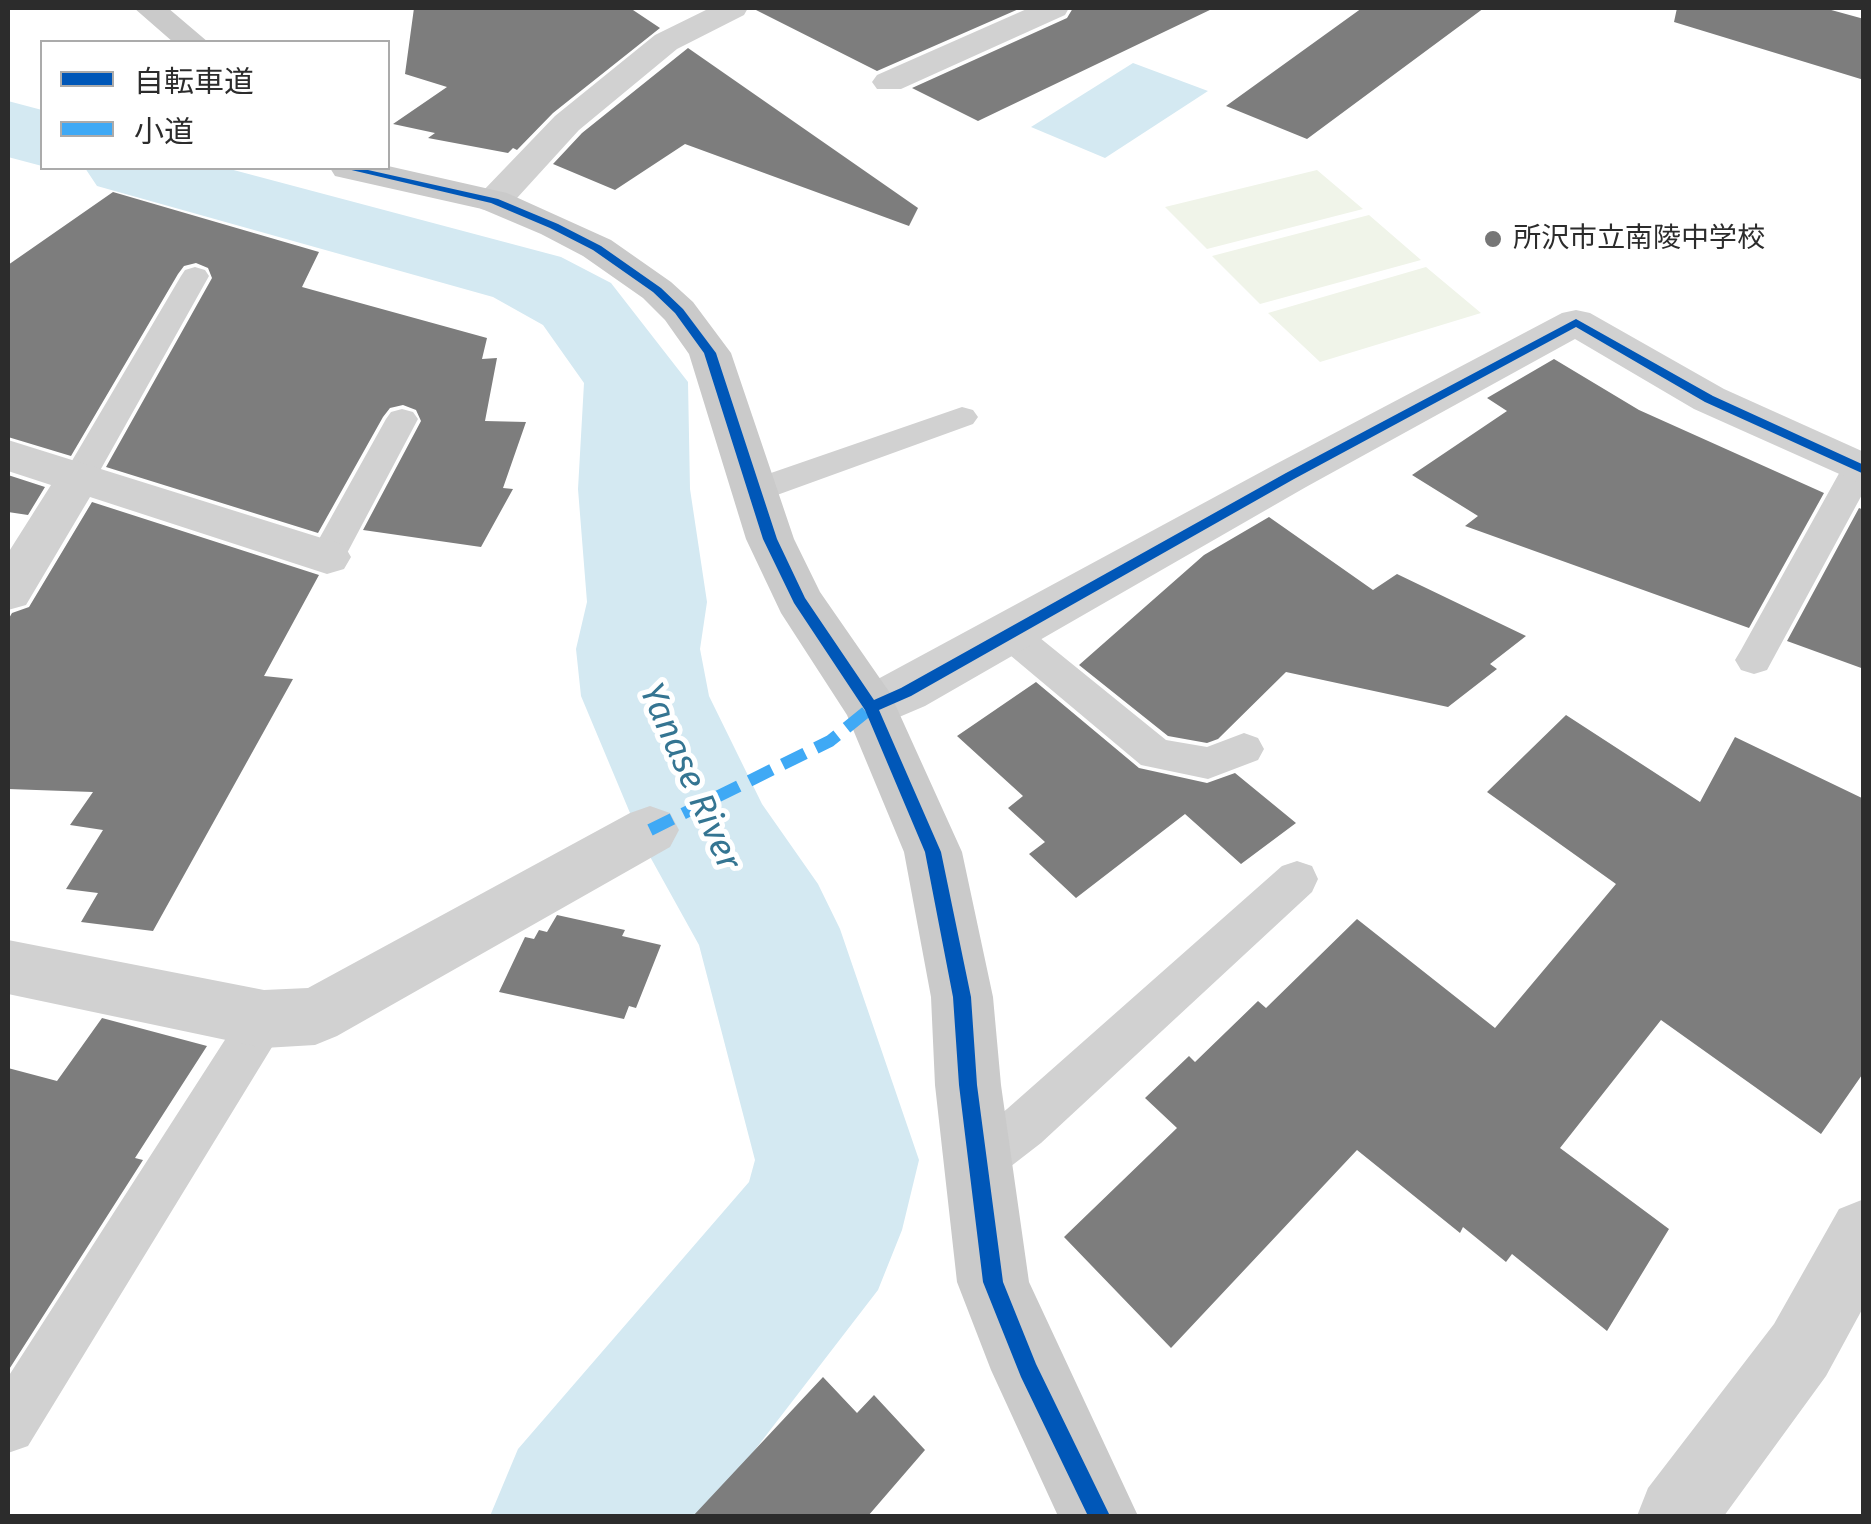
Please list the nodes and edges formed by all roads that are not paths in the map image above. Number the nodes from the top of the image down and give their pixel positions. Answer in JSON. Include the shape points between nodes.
{"nodes":[{"id":1,"x":149,"y":8,"type":"edge"},
{"id":2,"x":733,"y":8,"type":"edge"},
{"id":3,"x":1054,"y":8,"type":"edge"},
{"id":4,"x":190,"y":40,"type":"edge"},
{"id":5,"x":889,"y":82,"type":"dead end"},
{"id":6,"x":357,"y":170,"type":"edge"},
{"id":7,"x":494,"y":201,"type":"junction"},
{"id":8,"x":195,"y":276,"type":"dead end"},
{"id":9,"x":962,"y":417,"type":"dead end"},
{"id":10,"x":402,"y":418,"type":"dead end"},
{"id":11,"x":8,"y":454,"type":"edge"},
{"id":12,"x":1861,"y":469,"type":"edge"},
{"id":13,"x":80,"y":476,"type":"junction"},
{"id":14,"x":754,"y":491,"type":"junction"},
{"id":15,"x":327,"y":557,"type":"joint"},
{"id":16,"x":8,"y":592,"type":"edge"},
{"id":17,"x":1011,"y":634,"type":"junction"},
{"id":18,"x":1754,"y":660,"type":"dead end"},
{"id":19,"x":871,"y":708,"type":"junction"},
{"id":20,"x":1244,"y":749,"type":"dead end"},
{"id":21,"x":650,"y":830,"type":"dead end"},
{"id":22,"x":1297,"y":878,"type":"dead end"},
{"id":23,"x":8,"y":967,"type":"edge"},
{"id":24,"x":264,"y":1019,"type":"junction"},
{"id":25,"x":980,"y":1160,"type":"junction"},
{"id":26,"x":1864,"y":1234,"type":"edge"},
{"id":27,"x":8,"y":1426,"type":"edge"},
{"id":28,"x":1099,"y":1516,"type":"edge"},
{"id":29,"x":1676,"y":1516,"type":"edge"}],
"edges":[{"from":1,"to":4,"type":"street"},
{"from":2,"to":7,"type":"street","via":[[666,42],[566,122]]},
{"from":3,"to":5,"type":"street"},
{"from":6,"to":7,"type":"street"},
{"from":7,"to":14,"type":"street","via":[[597,248],[679,311],[710,354]]},
{"from":8,"to":13,"type":"lane"},
{"from":9,"to":14,"type":"lane"},
{"from":10,"to":15,"type":"lane"},
{"from":11,"to":13,"type":"street"},
{"from":12,"to":17,"type":"street","via":[[1709,399],[1576,322]]},
{"from":12,"to":18,"type":"lane"},
{"from":13,"to":15,"type":"street"},
{"from":13,"to":16,"type":"street"},
{"from":14,"to":19,"type":"street","via":[[799,600]]},
{"from":17,"to":19,"type":"street"},
{"from":17,"to":20,"type":"lane","via":[[1155,754],[1208,763]]},
{"from":19,"to":25,"type":"street","via":[[934,852],[962,997]]},
{"from":21,"to":24,"type":"street","via":[[315,1016]]},
{"from":22,"to":25,"type":"lane"},
{"from":23,"to":24,"type":"street"},
{"from":24,"to":27,"type":"lane"},
{"from":25,"to":28,"type":"street","via":[[993,1282]]},
{"from":26,"to":29,"type":"street","via":[[1800,1350]]}]}
